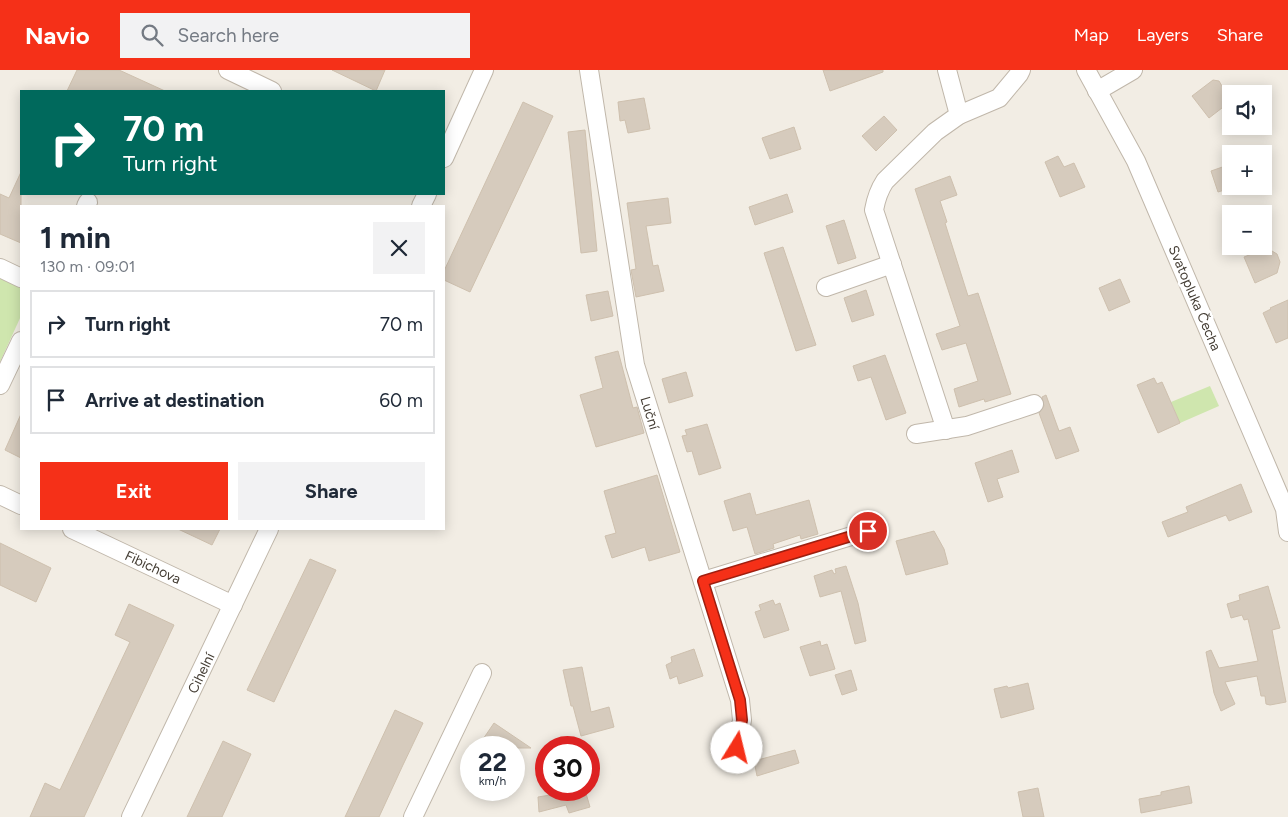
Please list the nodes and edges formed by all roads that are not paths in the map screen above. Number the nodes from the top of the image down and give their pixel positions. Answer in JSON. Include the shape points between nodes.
{"nodes":[{"id":1,"x":228,"y":70,"type":"edge"},
{"id":2,"x":484,"y":70,"type":"edge"},
{"id":3,"x":589,"y":70,"type":"edge"},
{"id":4,"x":947,"y":70,"type":"edge"},
{"id":5,"x":1021,"y":70,"type":"edge"},
{"id":6,"x":1086,"y":70,"type":"edge"},
{"id":7,"x":1133,"y":70,"type":"edge"},
{"id":8,"x":270,"y":90,"type":"edge"},
{"id":9,"x":1098,"y":90,"type":"junction"},
{"id":10,"x":466,"y":112,"type":"junction"},
{"id":11,"x":959,"y":115,"type":"junction"},
{"id":12,"x":445,"y":124,"type":"edge"},
{"id":13,"x":445,"y":156,"type":"edge"},
{"id":14,"x":892,"y":264,"type":"junction"},
{"id":15,"x":0,"y":268,"type":"edge"},
{"id":16,"x":20,"y":278,"type":"edge"},
{"id":17,"x":826,"y":286,"type":"dead end"},
{"id":18,"x":20,"y":343,"type":"edge"},
{"id":19,"x":0,"y":385,"type":"edge"},
{"id":20,"x":1034,"y":404,"type":"dead end"},
{"id":21,"x":946,"y":430,"type":"junction"},
{"id":22,"x":916,"y":434,"type":"dead end"},
{"id":23,"x":0,"y":495,"type":"edge"},
{"id":24,"x":20,"y":505,"type":"edge"},
{"id":25,"x":74,"y":530,"type":"edge"},
{"id":26,"x":269,"y":530,"type":"edge"},
{"id":27,"x":868,"y":531,"type":"dead end"},
{"id":28,"x":1288,"y":532,"type":"edge"},
{"id":29,"x":703,"y":581,"type":"junction"},
{"id":30,"x":233,"y":605,"type":"junction"},
{"id":31,"x":482,"y":673,"type":"dead end"},
{"id":32,"x":737,"y":748,"type":"dead end"},
{"id":33,"x":131,"y":817,"type":"edge"},
{"id":34,"x":414,"y":817,"type":"edge"}],
"edges":[{"from":1,"to":8,"type":"street"},
{"from":2,"to":10,"type":"street"},
{"from":3,"to":29,"type":"street","name":"Luční","via":[[635,365]]},
{"from":4,"to":11,"type":"street"},
{"from":5,"to":11,"type":"street","via":[[999,98]]},
{"from":6,"to":9,"type":"street","name":"Svatopluka Čecha"},
{"from":7,"to":9,"type":"street"},
{"from":9,"to":28,"type":"street","name":"Svatopluka Čecha","via":[[1136,161],[1284,509]]},
{"from":10,"to":12,"type":"street"},
{"from":10,"to":13,"type":"street"},
{"from":11,"to":14,"type":"street","via":[[936,132],[879,190],[874,210]]},
{"from":14,"to":17,"type":"street"},
{"from":14,"to":21,"type":"street"},
{"from":15,"to":16,"type":"street"},
{"from":18,"to":19,"type":"street"},
{"from":20,"to":21,"type":"street"},
{"from":21,"to":22,"type":"street"},
{"from":23,"to":24,"type":"street"},
{"from":25,"to":30,"type":"street","name":"Fibichova"},
{"from":26,"to":30,"type":"street","name":"Cihelní"},
{"from":27,"to":29,"type":"street"},
{"from":29,"to":32,"type":"street","name":"Luční","via":[[740,700],[742,720]]},
{"from":30,"to":33,"type":"street","name":"Cihelní"},
{"from":31,"to":34,"type":"street"}]}
